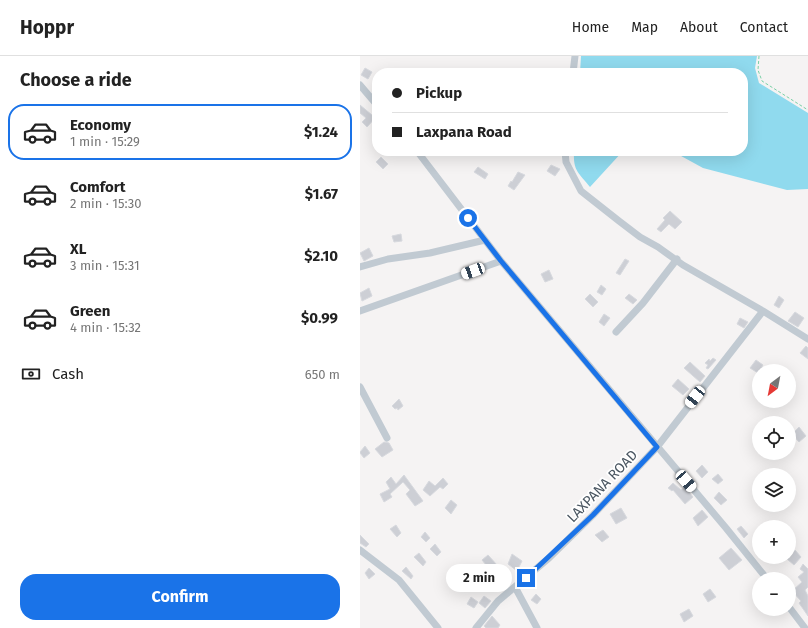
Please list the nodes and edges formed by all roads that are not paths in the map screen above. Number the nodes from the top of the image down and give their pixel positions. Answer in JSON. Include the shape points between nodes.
{"nodes":[{"id":1,"x":575,"y":56,"type":"edge"},
{"id":2,"x":574,"y":68,"type":"edge"},
{"id":3,"x":360,"y":85,"type":"edge"},
{"id":4,"x":372,"y":99,"type":"edge"},
{"id":5,"x":421,"y":156,"type":"edge"},
{"id":6,"x":566,"y":156,"type":"edge"},
{"id":7,"x":485,"y":240,"type":"junction"},
{"id":8,"x":677,"y":259,"type":"junction"},
{"id":9,"x":501,"y":261,"type":"junction"},
{"id":10,"x":360,"y":267,"type":"edge"},
{"id":11,"x":360,"y":311,"type":"edge"},
{"id":12,"x":763,"y":311,"type":"junction"},
{"id":13,"x":616,"y":332,"type":"dead end"},
{"id":14,"x":808,"y":339,"type":"edge"},
{"id":15,"x":360,"y":387,"type":"edge"},
{"id":16,"x":386,"y":438,"type":"dead end"},
{"id":17,"x":657,"y":447,"type":"junction"},
{"id":18,"x":360,"y":550,"type":"edge"},
{"id":19,"x":761,"y":572,"type":"edge"},
{"id":20,"x":515,"y":587,"type":"junction"},
{"id":21,"x":795,"y":616,"type":"edge"},
{"id":22,"x":438,"y":628,"type":"edge"},
{"id":23,"x":476,"y":628,"type":"edge"},
{"id":24,"x":537,"y":628,"type":"edge"},
{"id":25,"x":805,"y":628,"type":"edge"}],
"edges":[{"from":1,"to":2,"type":"street"},
{"from":3,"to":4,"type":"street"},
{"from":5,"to":7,"type":"street"},
{"from":6,"to":8,"type":"street","via":[[567,165],[581,190],[640,237]]},
{"from":7,"to":9,"type":"street"},
{"from":7,"to":10,"type":"street"},
{"from":8,"to":12,"type":"street","via":[[683,265]]},
{"from":8,"to":13,"type":"street","via":[[643,303]]},
{"from":9,"to":11,"type":"street"},
{"from":9,"to":17,"type":"street"},
{"from":12,"to":14,"type":"street"},
{"from":12,"to":17,"type":"street","name":"LAXPANA ROAD"},
{"from":15,"to":16,"type":"street"},
{"from":17,"to":19,"type":"street"},
{"from":17,"to":20,"type":"street","name":"LAXPANA ROAD","via":[[593,515]]},
{"from":18,"to":22,"type":"street","via":[[399,580]]},
{"from":20,"to":23,"type":"street","name":"LAXPANA ROAD","via":[[498,601]]},
{"from":20,"to":24,"type":"street"},
{"from":21,"to":25,"type":"street"}]}
